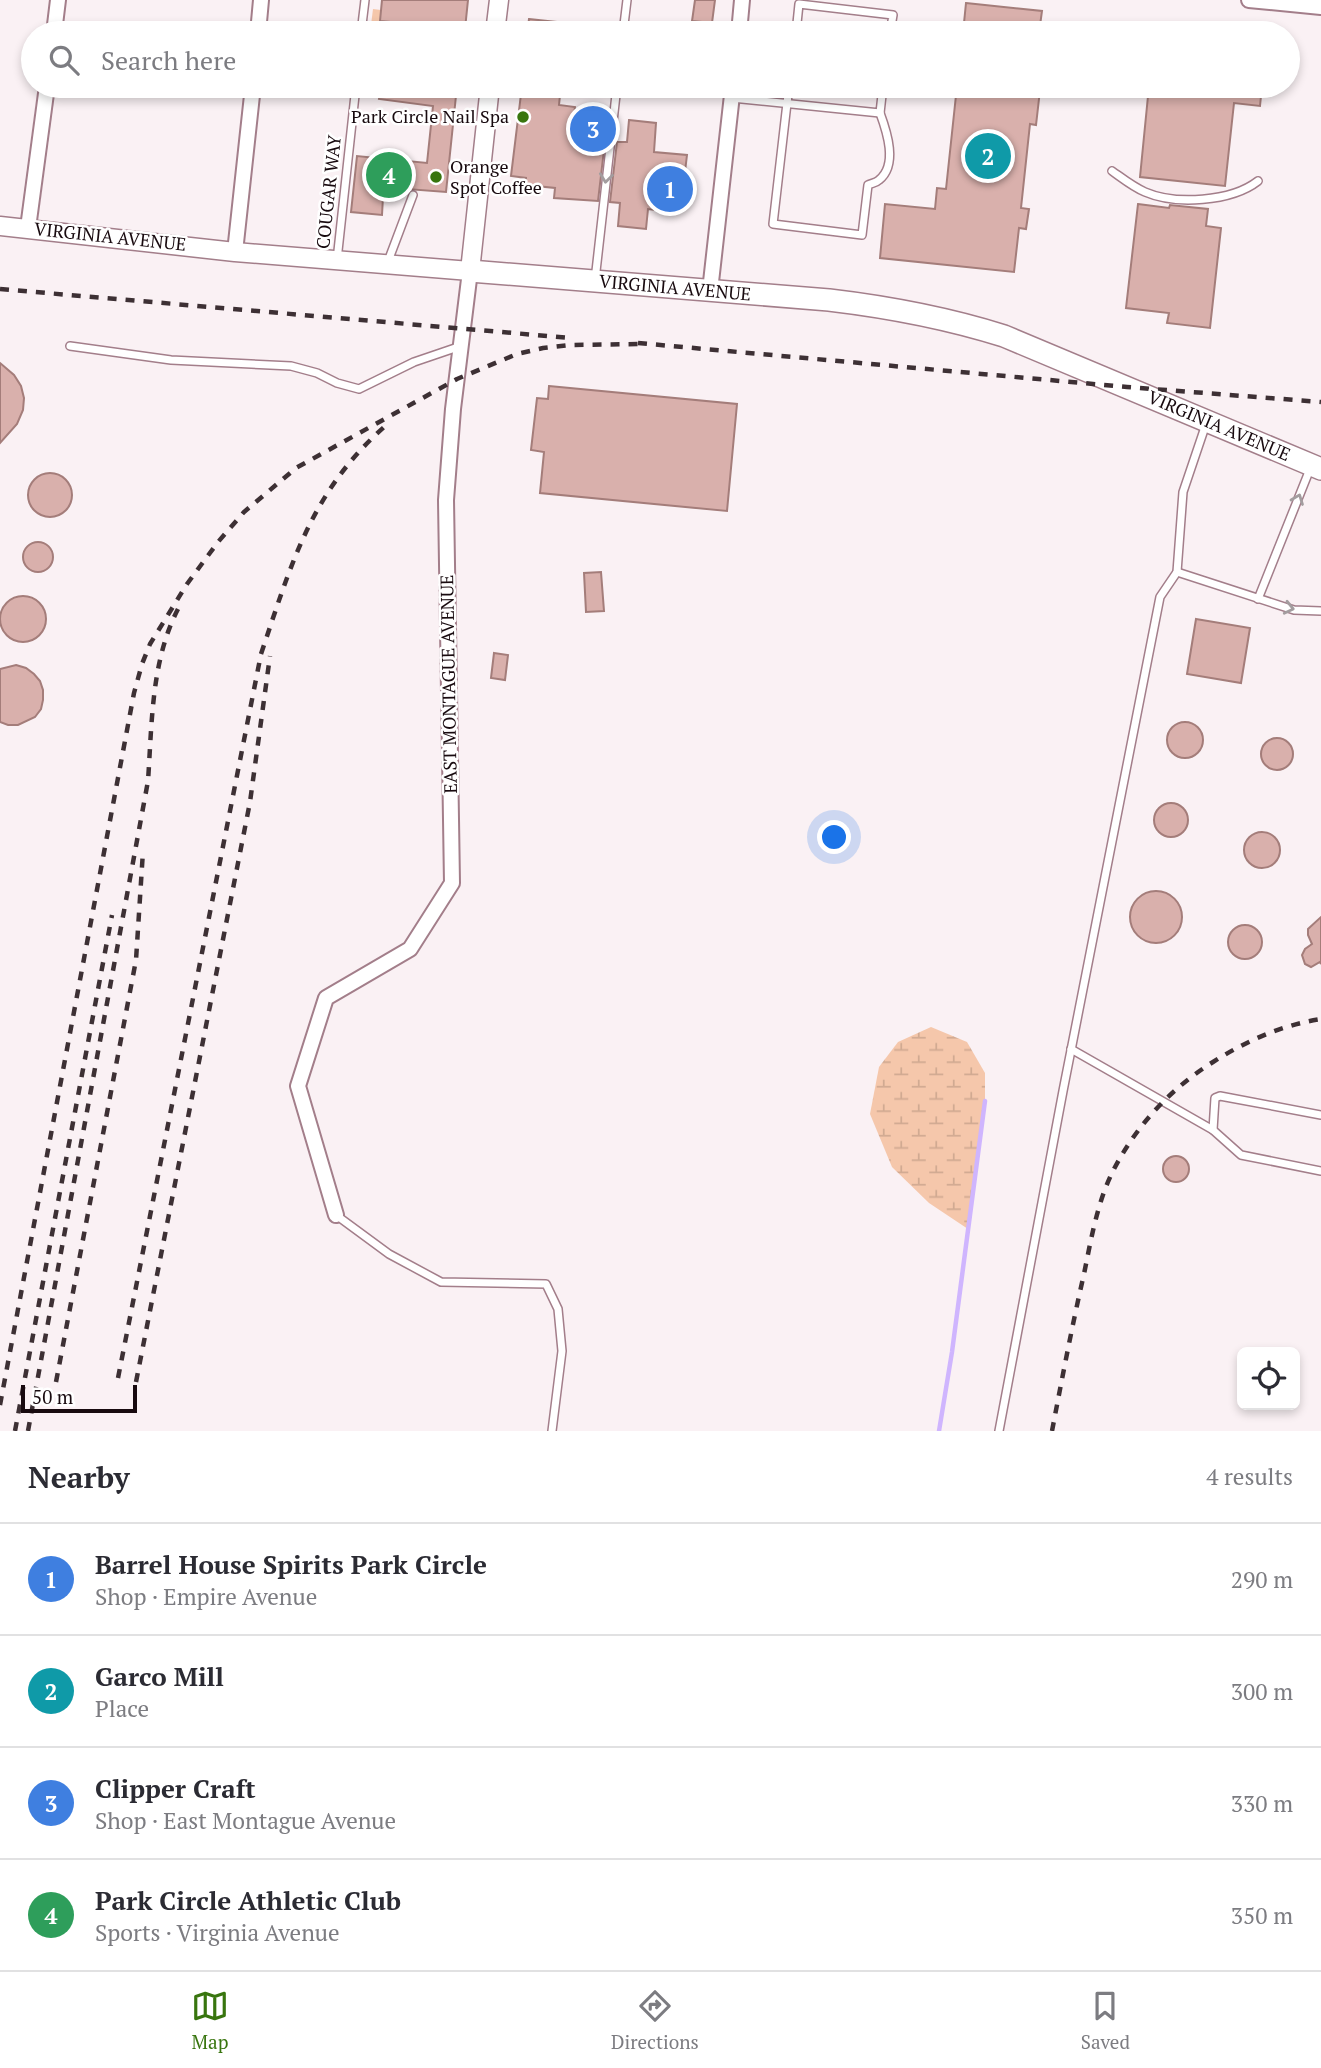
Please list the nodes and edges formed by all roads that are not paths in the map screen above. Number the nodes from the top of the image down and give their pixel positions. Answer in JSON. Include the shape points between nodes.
{"nodes":[{"id":1,"x":58,"y":0,"type":"edge"},
{"id":2,"x":261,"y":0,"type":"edge"},
{"id":3,"x":365,"y":0,"type":"edge"},
{"id":4,"x":499,"y":0,"type":"edge"},
{"id":5,"x":627,"y":0,"type":"edge"},
{"id":6,"x":742,"y":0,"type":"edge"},
{"id":7,"x":1249,"y":0,"type":"edge"},
{"id":8,"x":1321,"y":7,"type":"edge"},
{"id":9,"x":55,"y":21,"type":"edge"},
{"id":10,"x":259,"y":21,"type":"edge"},
{"id":11,"x":362,"y":21,"type":"edge"},
{"id":12,"x":496,"y":21,"type":"edge"},
{"id":13,"x":624,"y":21,"type":"edge"},
{"id":14,"x":740,"y":21,"type":"edge"},
{"id":15,"x":797,"y":21,"type":"edge"},
{"id":16,"x":892,"y":21,"type":"edge"},
{"id":17,"x":45,"y":98,"type":"edge"},
{"id":18,"x":252,"y":98,"type":"edge"},
{"id":19,"x":355,"y":98,"type":"edge"},
{"id":20,"x":489,"y":98,"type":"edge"},
{"id":21,"x":616,"y":98,"type":"edge"},
{"id":22,"x":731,"y":98,"type":"edge"},
{"id":23,"x":762,"y":98,"type":"edge"},
{"id":24,"x":788,"y":98,"type":"edge"},
{"id":25,"x":882,"y":98,"type":"edge"},
{"id":26,"x":787,"y":103,"type":"junction"},
{"id":27,"x":880,"y":113,"type":"junction"},
{"id":28,"x":1112,"y":171,"type":"dead end"},
{"id":29,"x":1258,"y":181,"type":"dead end"},
{"id":30,"x":413,"y":195,"type":"dead end"},
{"id":31,"x":0,"y":226,"type":"edge"},
{"id":32,"x":28,"y":228,"type":"junction"},
{"id":33,"x":235,"y":251,"type":"junction"},
{"id":34,"x":337,"y":261,"type":"junction"},
{"id":35,"x":386,"y":265,"type":"junction"},
{"id":36,"x":470,"y":271,"type":"junction"},
{"id":37,"x":595,"y":281,"type":"junction"},
{"id":38,"x":710,"y":291,"type":"junction"},
{"id":39,"x":70,"y":346,"type":"dead end"},
{"id":40,"x":461,"y":346,"type":"junction"},
{"id":41,"x":1207,"y":420,"type":"junction"},
{"id":42,"x":1316,"y":467,"type":"edge"},
{"id":43,"x":1177,"y":572,"type":"junction"},
{"id":44,"x":1258,"y":599,"type":"junction"},
{"id":45,"x":1321,"y":611,"type":"edge"},
{"id":46,"x":1071,"y":1049,"type":"junction"},
{"id":47,"x":1321,"y":1115,"type":"edge"},
{"id":48,"x":1213,"y":1130,"type":"junction"},
{"id":49,"x":1321,"y":1171,"type":"edge"},
{"id":50,"x":336,"y":1214,"type":"joint"},
{"id":51,"x":552,"y":1431,"type":"edge"},
{"id":52,"x":999,"y":1431,"type":"edge"}],
"edges":[{"from":1,"to":9,"type":"street"},
{"from":2,"to":10,"type":"street"},
{"from":3,"to":11,"type":"lane"},
{"from":4,"to":12,"type":"street"},
{"from":5,"to":13,"type":"lane"},
{"from":6,"to":14,"type":"street"},
{"from":7,"to":8,"type":"street"},
{"from":15,"to":16,"type":"lane","via":[[799,4],[893,15]]},
{"from":17,"to":32,"type":"street"},
{"from":18,"to":33,"type":"street"},
{"from":19,"to":34,"type":"lane","name":"COUGAR WAY"},
{"from":20,"to":36,"type":"street","name":"EAST MONTAGUE AVENUE"},
{"from":21,"to":37,"type":"lane","one_way":true},
{"from":22,"to":38,"type":"street"},
{"from":23,"to":26,"type":"lane"},
{"from":24,"to":26,"type":"lane"},
{"from":25,"to":27,"type":"lane"},
{"from":26,"to":27,"type":"lane"},
{"from":26,"to":27,"type":"lane","via":[[773,224],[862,235],[868,185],[879,180],[890,152]]},
{"from":28,"to":29,"type":"lane","via":[[1143,192],[1183,200],[1217,198]]},
{"from":30,"to":35,"type":"lane"},
{"from":31,"to":32,"type":"street","name":"VIRGINIA AVENUE"},
{"from":32,"to":33,"type":"street","name":"VIRGINIA AVENUE"},
{"from":33,"to":34,"type":"street","name":"VIRGINIA AVENUE"},
{"from":34,"to":35,"type":"street","name":"VIRGINIA AVENUE"},
{"from":35,"to":36,"type":"street","name":"VIRGINIA AVENUE"},
{"from":36,"to":37,"type":"main road","name":"VIRGINIA AVENUE"},
{"from":36,"to":40,"type":"street","name":"EAST MONTAGUE AVENUE"},
{"from":37,"to":38,"type":"main road","name":"VIRGINIA AVENUE"},
{"from":38,"to":41,"type":"main road","name":"VIRGINIA AVENUE","via":[[862,304],[968,325]]},
{"from":39,"to":40,"type":"lane","via":[[171,360],[291,366],[359,389],[414,362]]},
{"from":40,"to":50,"type":"street","name":"EAST MONTAGUE AVENUE","via":[[446,500],[452,883],[410,949],[326,998],[298,1086]]},
{"from":41,"to":42,"type":"main road","name":"VIRGINIA AVENUE"},
{"from":41,"to":43,"type":"lane","via":[[1182,492]]},
{"from":44,"to":42,"type":"lane","one_way":true},
{"from":43,"to":44,"type":"lane"},
{"from":43,"to":46,"type":"lane","via":[[1160,597]]},
{"from":44,"to":45,"type":"lane","one_way":true,"via":[[1294,610]]},
{"from":46,"to":48,"type":"lane"},
{"from":46,"to":52,"type":"lane"},
{"from":47,"to":48,"type":"lane","via":[[1220,1096],[1215,1098]]},
{"from":48,"to":49,"type":"lane","via":[[1241,1155]]},
{"from":50,"to":51,"type":"lane","via":[[389,1254],[441,1282],[546,1284],[558,1309],[562,1351]]}]}
